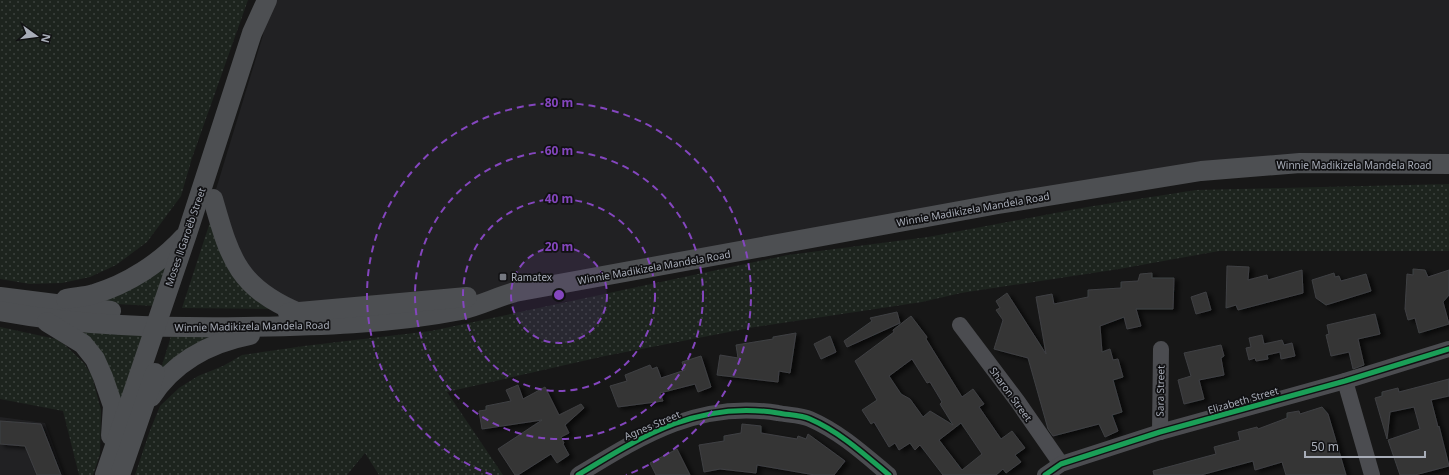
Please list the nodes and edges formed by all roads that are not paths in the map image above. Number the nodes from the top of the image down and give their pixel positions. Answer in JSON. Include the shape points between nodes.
{"nodes":[{"id":1,"x":269,"y":0,"type":"edge"},
{"id":2,"x":1449,"y":164,"type":"edge"},
{"id":3,"x":213,"y":199,"type":"junction"},
{"id":4,"x":187,"y":234,"type":"junction"},
{"id":5,"x":0,"y":297,"type":"edge"},
{"id":6,"x":0,"y":311,"type":"edge"},
{"id":7,"x":39,"y":311,"type":"junction"},
{"id":8,"x":296,"y":320,"type":"junction"},
{"id":9,"x":163,"y":322,"type":"junction"},
{"id":10,"x":960,"y":325,"type":"dead end"},
{"id":11,"x":1161,"y":349,"type":"dead end"},
{"id":12,"x":1449,"y":349,"type":"edge"},
{"id":13,"x":1345,"y":381,"type":"junction"},
{"id":14,"x":143,"y":408,"type":"junction"},
{"id":15,"x":1160,"y":432,"type":"junction"},
{"id":16,"x":110,"y":456,"type":"junction"},
{"id":17,"x":1061,"y":464,"type":"junction"},
{"id":18,"x":104,"y":475,"type":"edge"},
{"id":19,"x":120,"y":475,"type":"edge"},
{"id":20,"x":578,"y":475,"type":"edge"},
{"id":21,"x":889,"y":475,"type":"edge"},
{"id":22,"x":1046,"y":475,"type":"edge"},
{"id":23,"x":1372,"y":475,"type":"edge"}],
"edges":[{"from":1,"to":3,"type":"main road","name":"Moses ǁGaroëb Street","via":[[263,35]]},
{"from":1,"to":4,"type":"main road","name":"Moses ǁGaroëb Street","via":[[252,33]]},
{"from":2,"to":8,"type":"main road","name":"Winnie Madikizela Mandela Road","via":[[1300,163],[1201,171],[998,204],[502,296],[462,309],[422,316]]},
{"from":3,"to":8,"type":"main road","via":[[228,250],[238,268],[253,285]]},
{"from":3,"to":9,"type":"main road","name":"Moses ǁGaroëb Street"},
{"from":4,"to":7,"type":"main road","via":[[162,258],[127,281],[93,295]]},
{"from":4,"to":9,"type":"main road","name":"Moses ǁGaroëb Street"},
{"from":5,"to":7,"type":"main road","name":"Winnie Madikizela Mandela Road"},
{"from":6,"to":7,"type":"main road","name":"Winnie Madikizela Mandela Road"},
{"from":7,"to":9,"type":"main road","name":"Winnie Madikizela Mandela Road"},
{"from":7,"to":16,"type":"main road","via":[[83,344],[95,359],[113,406]]},
{"from":8,"to":9,"type":"main road","name":"Winnie Madikizela Mandela Road"},
{"from":8,"to":14,"type":"main road","via":[[208,347],[188,359],[168,376]]},
{"from":9,"to":14,"type":"main road","name":"Moses ǁGaroëb Street"},
{"from":9,"to":16,"type":"main road","name":"Moses ǁGaroëb Street"},
{"from":10,"to":17,"type":"street","name":"Sharon Street"},
{"from":11,"to":15,"type":"street","name":"Sara Street"},
{"from":12,"to":13,"type":"street","name":"Elizabeth Street"},
{"from":13,"to":15,"type":"street","name":"Elizabeth Street"},
{"from":13,"to":23,"type":"street"},
{"from":14,"to":19,"type":"main road","name":"Moses ǁGaroëb Street"},
{"from":15,"to":17,"type":"street","name":"Elizabeth Street"},
{"from":16,"to":18,"type":"main road","name":"Moses ǁGaroëb Street"},
{"from":17,"to":22,"type":"street","name":"Elizabeth Street"},
{"from":20,"to":21,"type":"street","name":"Agnes Street","via":[[627,445],[670,425],[716,411],[755,409],[809,418],[852,443]]}]}
